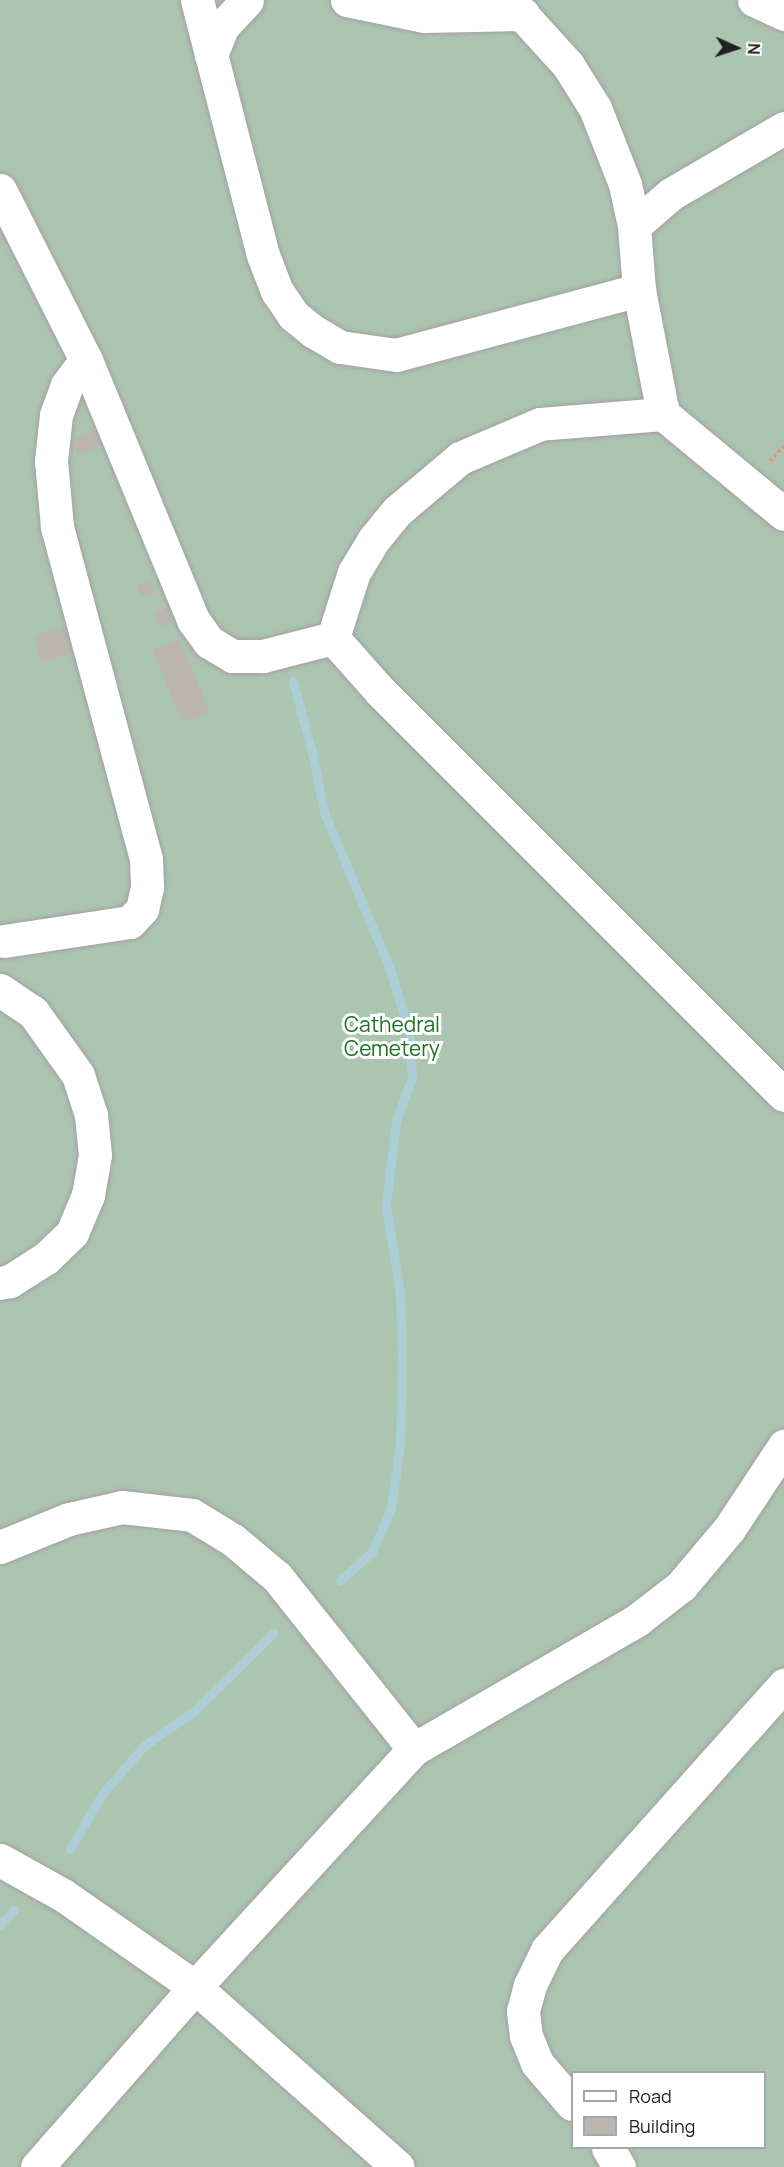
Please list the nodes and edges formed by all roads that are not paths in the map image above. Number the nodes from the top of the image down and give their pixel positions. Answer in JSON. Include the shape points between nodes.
{"nodes":[{"id":1,"x":196,"y":0,"type":"edge"},
{"id":2,"x":247,"y":0,"type":"edge"},
{"id":3,"x":347,"y":0,"type":"edge"},
{"id":4,"x":754,"y":0,"type":"edge"},
{"id":5,"x":516,"y":7,"type":"edge"},
{"id":6,"x":784,"y":14,"type":"edge"},
{"id":7,"x":211,"y":55,"type":"junction"},
{"id":8,"x":784,"y":128,"type":"edge"},
{"id":9,"x":0,"y":190,"type":"edge"},
{"id":10,"x":633,"y":226,"type":"junction"},
{"id":11,"x":639,"y":290,"type":"junction"},
{"id":12,"x":86,"y":360,"type":"junction"},
{"id":13,"x":663,"y":414,"type":"junction"},
{"id":14,"x":784,"y":514,"type":"edge"},
{"id":15,"x":333,"y":638,"type":"junction"},
{"id":16,"x":2,"y":935,"type":"edge"},
{"id":17,"x":6,"y":993,"type":"edge"},
{"id":18,"x":784,"y":1095,"type":"edge"},
{"id":19,"x":0,"y":1283,"type":"edge"},
{"id":20,"x":784,"y":1446,"type":"edge"},
{"id":21,"x":0,"y":1547,"type":"edge"},
{"id":22,"x":784,"y":1685,"type":"edge"},
{"id":23,"x":414,"y":1749,"type":"junction"},
{"id":24,"x":0,"y":1860,"type":"edge"},
{"id":25,"x":195,"y":1987,"type":"junction"},
{"id":26,"x":571,"y":2102,"type":"edge"},
{"id":27,"x":609,"y":2149,"type":"edge"},
{"id":28,"x":37,"y":2167,"type":"edge"},
{"id":29,"x":398,"y":2167,"type":"edge"},
{"id":30,"x":619,"y":2167,"type":"edge"}],
"edges":[{"from":1,"to":7,"type":"lane"},
{"from":2,"to":7,"type":"lane","via":[[223,26]]},
{"from":3,"to":5,"type":"lane","via":[[424,16]]},
{"from":4,"to":6,"type":"lane"},
{"from":5,"to":10,"type":"lane","via":[[568,65],[595,108],[625,184]]},
{"from":7,"to":11,"type":"lane","via":[[263,255],[277,291],[293,315],[340,347],[396,355]]},
{"from":8,"to":10,"type":"lane","via":[[671,194]]},
{"from":9,"to":12,"type":"lane"},
{"from":10,"to":11,"type":"lane"},
{"from":11,"to":13,"type":"lane"},
{"from":12,"to":15,"type":"lane","via":[[193,620],[209,642],[232,656],[263,656]]},
{"from":12,"to":16,"type":"lane","via":[[67,385],[56,415],[51,461],[57,526],[146,859],[147,887],[142,909],[130,922]]},
{"from":13,"to":14,"type":"lane"},
{"from":13,"to":15,"type":"lane","via":[[540,424],[460,458],[397,511],[374,539],[354,572]]},
{"from":15,"to":18,"type":"lane","via":[[380,691]]},
{"from":16,"to":17,"type":"lane"},
{"from":17,"to":19,"type":"lane","via":[[50,1033],[78,1075],[91,1115],[95,1155],[88,1195],[72,1233],[46,1258],[10,1281]]},
{"from":20,"to":23,"type":"lane","via":[[729,1529],[681,1586],[628,1625]]},
{"from":21,"to":23,"type":"lane","via":[[69,1519],[122,1507],[192,1515],[233,1540],[277,1577]]},
{"from":22,"to":26,"type":"lane","via":[[547,1950],[530,1985],[523,2011],[526,2036],[537,2063]]},
{"from":23,"to":25,"type":"lane"},
{"from":24,"to":25,"type":"lane","via":[[63,1895]]},
{"from":25,"to":28,"type":"lane"},
{"from":25,"to":29,"type":"lane"},
{"from":27,"to":30,"type":"lane"}]}
